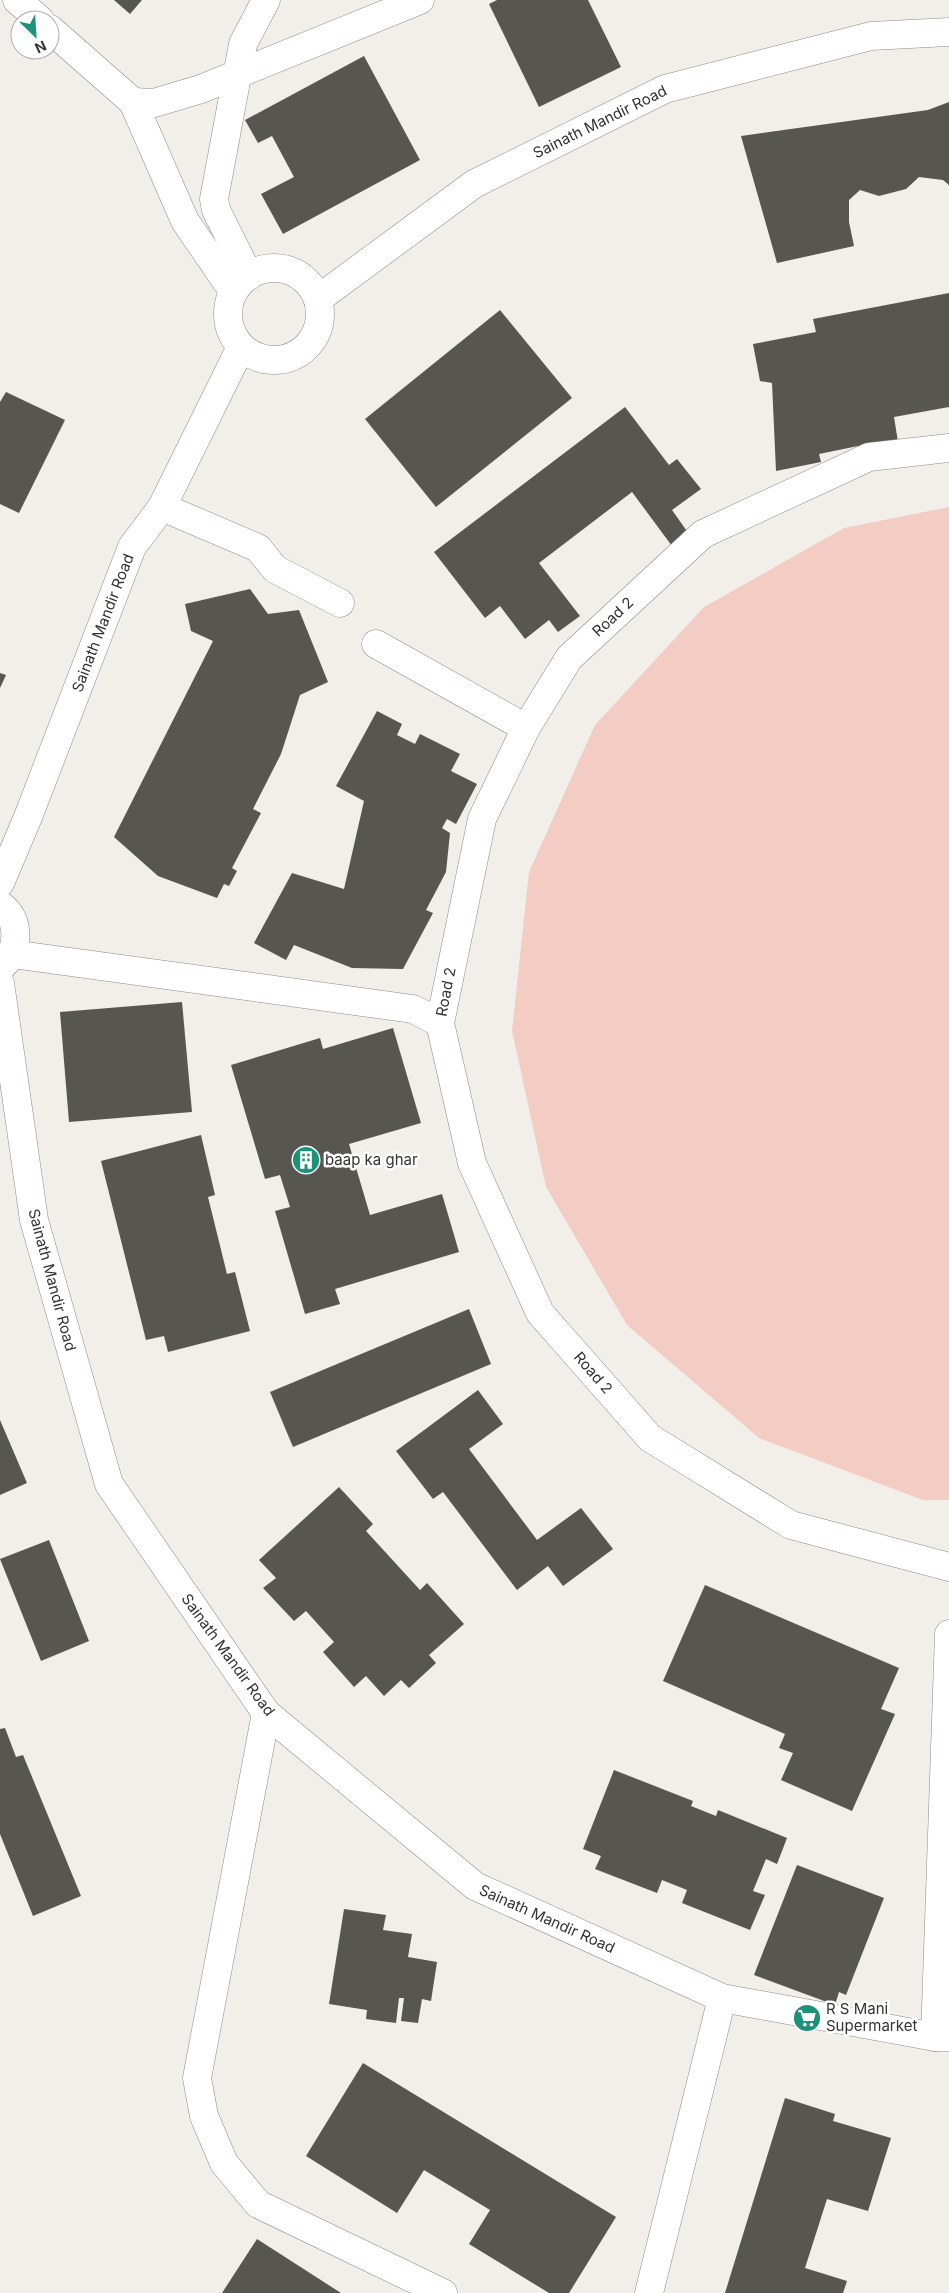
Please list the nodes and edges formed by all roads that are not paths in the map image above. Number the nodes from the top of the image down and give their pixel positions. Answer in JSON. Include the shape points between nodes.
{"nodes":[{"id":1,"x":17,"y":0,"type":"edge"},
{"id":2,"x":266,"y":0,"type":"edge"},
{"id":3,"x":420,"y":0,"type":"edge"},
{"id":4,"x":28,"y":10,"type":"edge"},
{"id":5,"x":949,"y":32,"type":"edge"},
{"id":6,"x":60,"y":38,"type":"edge"},
{"id":7,"x":237,"y":74,"type":"junction"},
{"id":8,"x":133,"y":102,"type":"junction"},
{"id":9,"x":241,"y":283,"type":"junction"},
{"id":10,"x":318,"y":300,"type":"junction"},
{"id":11,"x":241,"y":347,"type":"junction"},
{"id":12,"x":949,"y":448,"type":"edge"},
{"id":13,"x":162,"y":507,"type":"junction"},
{"id":14,"x":340,"y":603,"type":"dead end"},
{"id":15,"x":376,"y":644,"type":"dead end"},
{"id":16,"x":526,"y":728,"type":"junction"},
{"id":17,"x":0,"y":883,"type":"edge"},
{"id":18,"x":0,"y":904,"type":"edge"},
{"id":19,"x":6,"y":961,"type":"edge"},
{"id":20,"x":0,"y":983,"type":"edge"},
{"id":21,"x":440,"y":1022,"type":"junction"},
{"id":22,"x":949,"y":1567,"type":"edge"},
{"id":23,"x":949,"y":1634,"type":"edge"},
{"id":24,"x":266,"y":1713,"type":"junction"},
{"id":25,"x":722,"y":1998,"type":"junction"},
{"id":26,"x":942,"y":2037,"type":"edge"},
{"id":27,"x":444,"y":2293,"type":"edge"},
{"id":28,"x":649,"y":2293,"type":"edge"}],
"edges":[{"from":1,"to":4,"type":"street"},
{"from":2,"to":7,"type":"street","via":[[243,44]]},
{"from":3,"to":7,"type":"street"},
{"from":5,"to":10,"type":"street","name":"Sainath Mandir Road","via":[[871,36],[665,88],[474,184]]},
{"from":6,"to":8,"type":"street"},
{"from":7,"to":8,"type":"street","via":[[154,103]]},
{"from":7,"to":9,"type":"street","via":[[214,199]]},
{"from":8,"to":9,"type":"street","via":[[185,221]]},
{"from":9,"to":10,"type":"street","via":[[256,271],[286,269],[300,275]]},
{"from":9,"to":11,"type":"street","via":[[228,305],[228,320],[232,335]]},
{"from":10,"to":11,"type":"street","via":[[321,315],[318,330],[310,344],[298,354],[283,360],[268,360],[253,356]]},
{"from":11,"to":13,"type":"street","name":"Sainath Mandir Road"},
{"from":12,"to":16,"type":"street","name":"Road 2","via":[[869,457],[703,534],[568,658]]},
{"from":13,"to":14,"type":"street","via":[[258,548],[275,568]]},
{"from":13,"to":17,"type":"street","name":"Sainath Mandir Road","via":[[132,547]]},
{"from":15,"to":16,"type":"street"},
{"from":16,"to":21,"type":"street","name":"Road 2","via":[[482,819]]},
{"from":18,"to":19,"type":"street","via":[[11,917],[15,929],[16,941]]},
{"from":19,"to":21,"type":"street","via":[[412,1009]]},
{"from":20,"to":24,"type":"street","name":"Sainath Mandir Road","via":[[34,1220],[110,1484]]},
{"from":21,"to":22,"type":"street","name":"Road 2","via":[[472,1163],[540,1313],[650,1438],[791,1525]]},
{"from":23,"to":26,"type":"street"},
{"from":24,"to":25,"type":"street","name":"Sainath Mandir Road","via":[[474,1886]]},
{"from":24,"to":27,"type":"street","via":[[197,2078],[204,2116],[224,2163],[258,2204]]},
{"from":25,"to":26,"type":"street","name":"Sainath Mandir Road"},
{"from":25,"to":28,"type":"street"}]}
